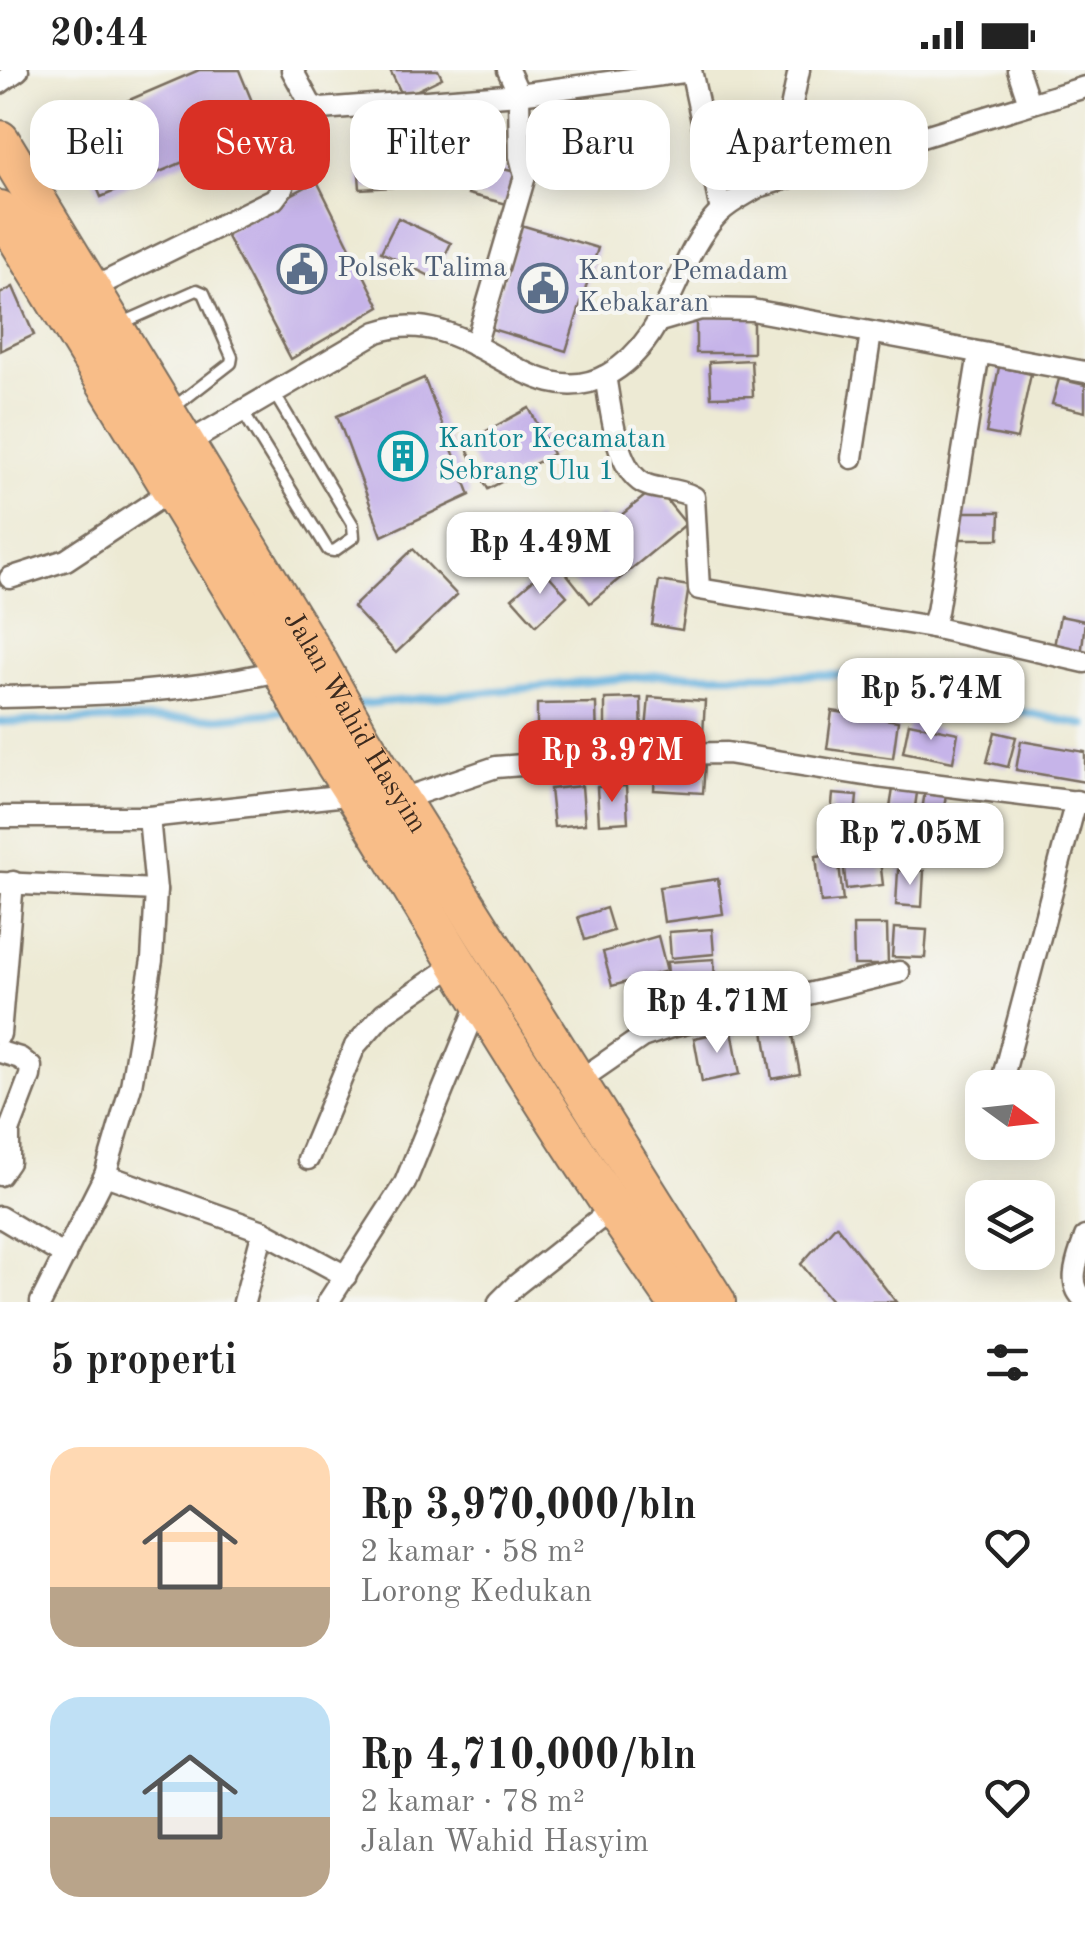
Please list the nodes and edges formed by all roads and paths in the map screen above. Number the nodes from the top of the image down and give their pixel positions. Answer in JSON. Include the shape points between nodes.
{"nodes":[{"id":1,"x":18,"y":70,"type":"edge"},
{"id":2,"x":292,"y":70,"type":"edge"},
{"id":3,"x":508,"y":70,"type":"edge"},
{"id":4,"x":691,"y":70,"type":"edge"},
{"id":5,"x":799,"y":70,"type":"edge"},
{"id":6,"x":1018,"y":70,"type":"edge"},
{"id":7,"x":0,"y":83,"type":"edge"},
{"id":8,"x":1085,"y":87,"type":"edge"},
{"id":9,"x":519,"y":94,"type":"junction"},
{"id":10,"x":310,"y":100,"type":"edge"},
{"id":11,"x":793,"y":100,"type":"edge"},
{"id":12,"x":1029,"y":103,"type":"junction"},
{"id":13,"x":330,"y":107,"type":"edge"},
{"id":14,"x":928,"y":134,"type":"edge"},
{"id":15,"x":0,"y":140,"type":"edge"},
{"id":16,"x":280,"y":190,"type":"edge"},
{"id":17,"x":753,"y":190,"type":"edge"},
{"id":18,"x":0,"y":211,"type":"edge"},
{"id":19,"x":721,"y":211,"type":"junction"},
{"id":20,"x":91,"y":289,"type":"junction"},
{"id":21,"x":660,"y":321,"type":"junction"},
{"id":22,"x":114,"y":327,"type":"junction"},
{"id":23,"x":870,"y":332,"type":"junction"},
{"id":24,"x":475,"y":346,"type":"junction"},
{"id":25,"x":979,"y":353,"type":"junction"},
{"id":26,"x":1085,"y":372,"type":"edge"},
{"id":27,"x":605,"y":376,"type":"junction"},
{"id":28,"x":274,"y":392,"type":"junction"},
{"id":29,"x":242,"y":411,"type":"junction"},
{"id":30,"x":176,"y":428,"type":"junction"},
{"id":31,"x":852,"y":458,"type":"dead end"},
{"id":32,"x":172,"y":490,"type":"junction"},
{"id":33,"x":10,"y":578,"type":"dead end"},
{"id":34,"x":932,"y":627,"type":"junction"},
{"id":35,"x":1085,"y":662,"type":"edge"},
{"id":36,"x":294,"y":669,"type":"junction"},
{"id":37,"x":0,"y":697,"type":"edge"},
{"id":38,"x":356,"y":794,"type":"junction"},
{"id":39,"x":400,"y":800,"type":"junction"},
{"id":40,"x":1081,"y":802,"type":"edge"},
{"id":41,"x":149,"y":817,"type":"junction"},
{"id":42,"x":0,"y":818,"type":"edge"},
{"id":43,"x":7,"y":883,"type":"edge"},
{"id":44,"x":156,"y":890,"type":"junction"},
{"id":45,"x":456,"y":964,"type":"junction"},
{"id":46,"x":899,"y":972,"type":"dead end"},
{"id":47,"x":479,"y":1002,"type":"junction"},
{"id":48,"x":0,"y":1034,"type":"edge"},
{"id":49,"x":0,"y":1052,"type":"edge"},
{"id":50,"x":1005,"y":1070,"type":"edge"},
{"id":51,"x":578,"y":1082,"type":"junction"},
{"id":52,"x":308,"y":1158,"type":"dead end"},
{"id":53,"x":0,"y":1175,"type":"edge"},
{"id":54,"x":106,"y":1175,"type":"junction"},
{"id":55,"x":612,"y":1209,"type":"junction"},
{"id":56,"x":0,"y":1218,"type":"edge"},
{"id":57,"x":263,"y":1232,"type":"junction"},
{"id":58,"x":1085,"y":1237,"type":"edge"},
{"id":59,"x":64,"y":1256,"type":"junction"},
{"id":60,"x":346,"y":1276,"type":"junction"},
{"id":61,"x":1085,"y":1300,"type":"edge"},
{"id":62,"x":41,"y":1302,"type":"edge"},
{"id":63,"x":244,"y":1302,"type":"edge"},
{"id":64,"x":328,"y":1302,"type":"edge"},
{"id":65,"x":499,"y":1302,"type":"edge"},
{"id":66,"x":677,"y":1302,"type":"edge"},
{"id":67,"x":716,"y":1302,"type":"edge"}],
"edges":[{"from":1,"to":7,"type":"street"},
{"from":2,"to":10,"type":"street"},
{"from":3,"to":9,"type":"street"},
{"from":4,"to":9,"type":"street"},
{"from":4,"to":19,"type":"street"},
{"from":5,"to":11,"type":"street"},
{"from":6,"to":12,"type":"street"},
{"from":8,"to":12,"type":"street"},
{"from":9,"to":13,"type":"street"},
{"from":9,"to":24,"type":"street","via":[[525,176]]},
{"from":12,"to":14,"type":"street"},
{"from":15,"to":20,"type":"highway","name":"Jalan Wahid Hasyim"},
{"from":16,"to":20,"type":"street","via":[[274,199]]},
{"from":17,"to":19,"type":"street"},
{"from":18,"to":32,"type":"highway","name":"Jalan Wahid Hasyim"},
{"from":19,"to":21,"type":"street"},
{"from":20,"to":22,"type":"highway","name":"Jalan Wahid Hasyim"},
{"from":21,"to":23,"type":"street","via":[[702,310],[752,310]]},
{"from":21,"to":27,"type":"street"},
{"from":22,"to":30,"type":"highway","name":"Jalan Wahid Hasyim"},
{"from":22,"to":30,"type":"lane","via":[[197,290],[204,293],[231,363]]},
{"from":23,"to":25,"type":"street"},
{"from":23,"to":31,"type":"street"},
{"from":24,"to":27,"type":"street","via":[[553,382],[572,386]]},
{"from":24,"to":28,"type":"street","via":[[423,325],[389,328]]},
{"from":25,"to":26,"type":"street"},
{"from":25,"to":34,"type":"street"},
{"from":27,"to":34,"type":"street","via":[[631,475],[694,497],[700,589]]},
{"from":28,"to":29,"type":"street"},
{"from":28,"to":29,"type":"lane","via":[[353,526],[354,537],[334,551]]},
{"from":29,"to":30,"type":"street"},
{"from":30,"to":36,"type":"highway","name":"Jalan Wahid Hasyim"},
{"from":32,"to":33,"type":"street","via":[[66,560]]},
{"from":32,"to":36,"type":"highway","name":"Jalan Wahid Hasyim"},
{"from":34,"to":35,"type":"street"},
{"from":36,"to":37,"type":"street","via":[[134,694]]},
{"from":36,"to":38,"type":"highway","name":"Jalan Wahid Hasyim","via":[[322,744]]},
{"from":36,"to":39,"type":"highway","name":"Jalan Wahid Hasyim","via":[[362,740]]},
{"from":38,"to":41,"type":"street"},
{"from":38,"to":45,"type":"highway","name":"Jalan Wahid Hasyim"},
{"from":39,"to":40,"type":"street","via":[[496,767],[726,753]]},
{"from":39,"to":51,"type":"highway","name":"Jalan Wahid Hasyim"},
{"from":40,"to":50,"type":"street"},
{"from":41,"to":42,"type":"street"},
{"from":41,"to":44,"type":"street"},
{"from":43,"to":44,"type":"street"},
{"from":43,"to":48,"type":"street"},
{"from":44,"to":54,"type":"street","via":[[142,1029]]},
{"from":45,"to":47,"type":"highway","name":"Jalan Wahid Hasyim"},
{"from":45,"to":52,"type":"street","via":[[384,1013],[354,1046]]},
{"from":46,"to":51,"type":"street","via":[[671,1027],[642,1038]]},
{"from":47,"to":55,"type":"highway","name":"Jalan Wahid Hasyim"},
{"from":47,"to":60,"type":"street","via":[[404,1183]]},
{"from":49,"to":53,"type":"street","via":[[31,1067],[9,1131],[9,1162]]},
{"from":51,"to":67,"type":"highway","name":"Jalan Wahid Hasyim"},
{"from":54,"to":57,"type":"street"},
{"from":54,"to":59,"type":"street"},
{"from":55,"to":65,"type":"street"},
{"from":55,"to":66,"type":"highway","name":"Jalan Wahid Hasyim"},
{"from":56,"to":59,"type":"street"},
{"from":57,"to":60,"type":"street"},
{"from":57,"to":63,"type":"street"},
{"from":58,"to":61,"type":"street","via":[[1074,1284]]},
{"from":59,"to":62,"type":"street"},
{"from":60,"to":64,"type":"street"}]}
